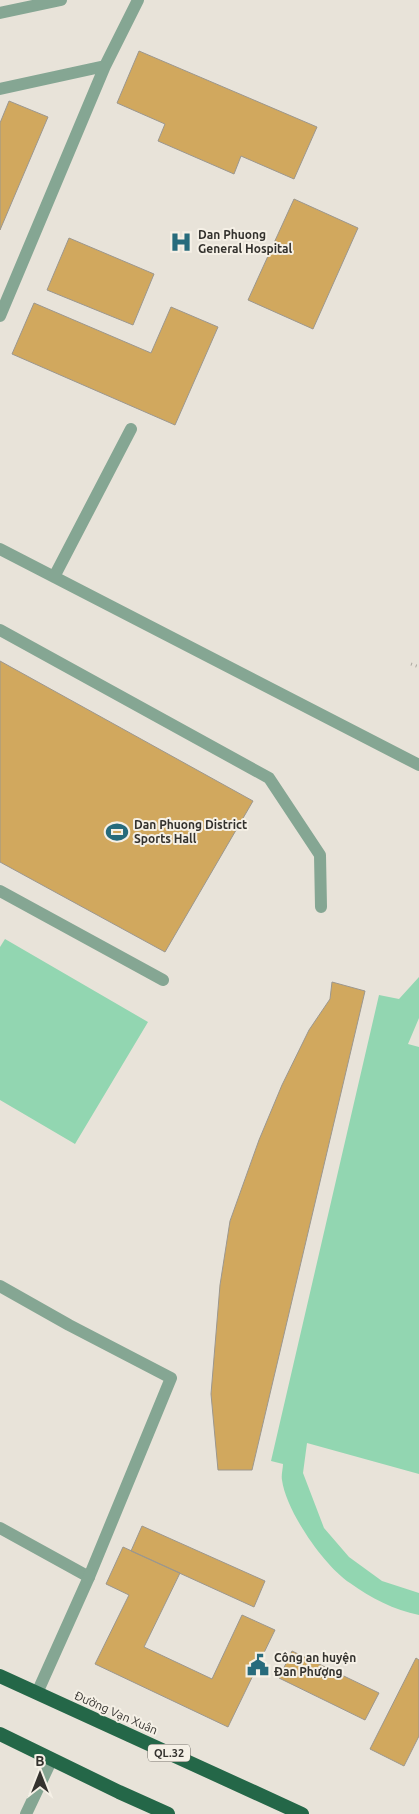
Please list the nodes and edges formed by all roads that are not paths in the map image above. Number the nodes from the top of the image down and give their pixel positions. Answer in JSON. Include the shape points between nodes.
{"nodes":[{"id":1,"x":61,"y":0,"type":"edge"},
{"id":2,"x":138,"y":0,"type":"edge"},
{"id":3,"x":0,"y":13,"type":"edge"},
{"id":4,"x":105,"y":66,"type":"junction"},
{"id":5,"x":0,"y":89,"type":"edge"},
{"id":6,"x":0,"y":316,"type":"edge"},
{"id":7,"x":131,"y":429,"type":"dead end"},
{"id":8,"x":0,"y":549,"type":"edge"},
{"id":9,"x":54,"y":577,"type":"junction"},
{"id":10,"x":0,"y":630,"type":"edge"},
{"id":11,"x":419,"y":765,"type":"edge"},
{"id":12,"x":0,"y":891,"type":"edge"},
{"id":13,"x":321,"y":907,"type":"dead end"},
{"id":14,"x":163,"y":980,"type":"dead end"},
{"id":15,"x":0,"y":1286,"type":"edge"},
{"id":16,"x":0,"y":1528,"type":"edge"},
{"id":17,"x":90,"y":1578,"type":"junction"},
{"id":18,"x":0,"y":1676,"type":"edge"},
{"id":19,"x":37,"y":1693,"type":"junction"},
{"id":20,"x":0,"y":1734,"type":"edge"},
{"id":21,"x":52,"y":1759,"type":"junction"},
{"id":22,"x":26,"y":1814,"type":"edge"},
{"id":23,"x":168,"y":1814,"type":"edge"},
{"id":24,"x":302,"y":1814,"type":"edge"}],
"edges":[{"from":1,"to":3,"type":"street"},
{"from":2,"to":4,"type":"street"},
{"from":4,"to":5,"type":"street"},
{"from":4,"to":6,"type":"street"},
{"from":7,"to":9,"type":"street"},
{"from":8,"to":9,"type":"street"},
{"from":9,"to":11,"type":"street"},
{"from":10,"to":13,"type":"street","via":[[269,778],[320,855]]},
{"from":12,"to":14,"type":"street"},
{"from":15,"to":17,"type":"street","via":[[69,1326],[171,1378]]},
{"from":16,"to":17,"type":"street"},
{"from":17,"to":19,"type":"street"},
{"from":18,"to":19,"type":"highway","name":"Đường Vạn Xuân","number":"QL.32"},
{"from":19,"to":24,"type":"highway","name":"Đường Vạn Xuân","number":"QL.32"},
{"from":20,"to":21,"type":"highway"},
{"from":21,"to":22,"type":"street"},
{"from":21,"to":23,"type":"highway"}]}
